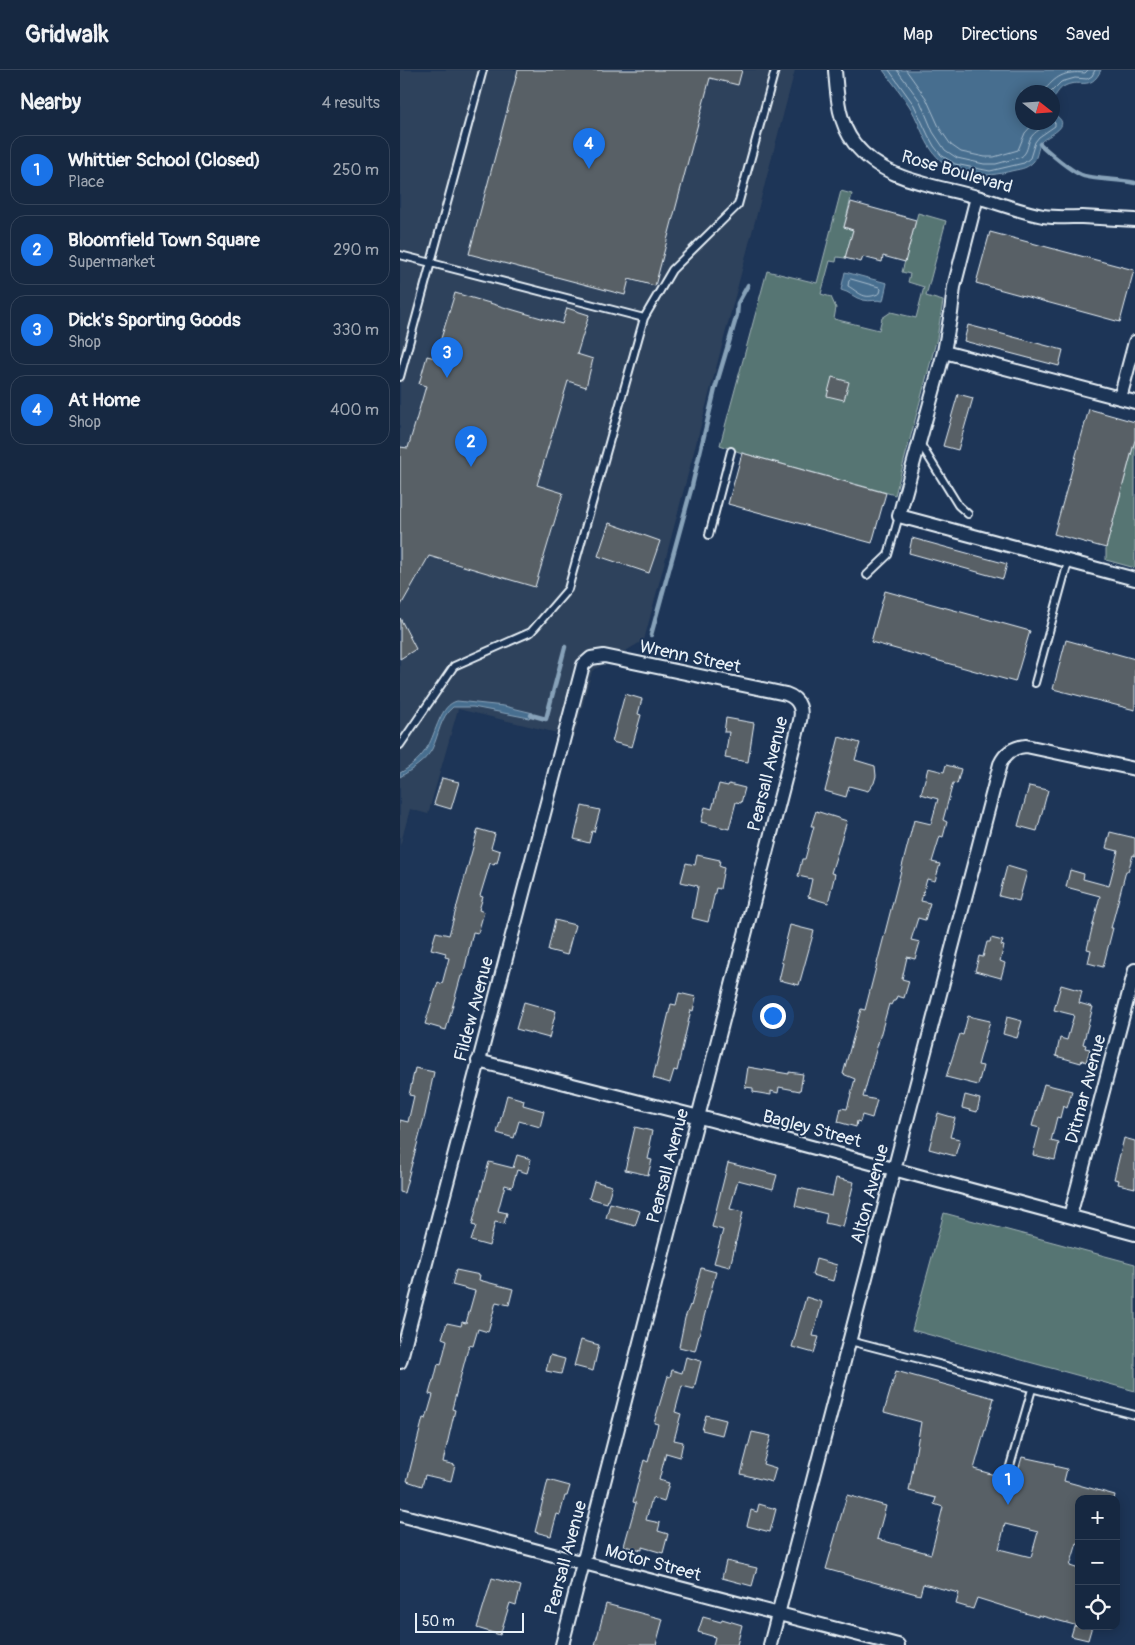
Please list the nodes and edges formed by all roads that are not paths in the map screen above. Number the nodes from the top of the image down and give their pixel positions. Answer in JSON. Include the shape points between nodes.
{"nodes":[{"id":1,"x":483,"y":70,"type":"edge"},
{"id":2,"x":775,"y":70,"type":"edge"},
{"id":3,"x":835,"y":70,"type":"edge"},
{"id":4,"x":977,"y":197,"type":"junction"},
{"id":5,"x":1135,"y":220,"type":"edge"},
{"id":6,"x":400,"y":255,"type":"edge"},
{"id":7,"x":431,"y":263,"type":"junction"},
{"id":8,"x":644,"y":318,"type":"junction"},
{"id":9,"x":1135,"y":342,"type":"edge"},
{"id":10,"x":944,"y":352,"type":"junction"},
{"id":11,"x":400,"y":377,"type":"edge"},
{"id":12,"x":1120,"y":398,"type":"junction"},
{"id":13,"x":1135,"y":402,"type":"edge"},
{"id":14,"x":919,"y":442,"type":"junction"},
{"id":15,"x":731,"y":451,"type":"dead end"},
{"id":16,"x":968,"y":514,"type":"dead end"},
{"id":17,"x":899,"y":516,"type":"junction"},
{"id":18,"x":709,"y":535,"type":"dead end"},
{"id":19,"x":1068,"y":562,"type":"junction"},
{"id":20,"x":867,"y":575,"type":"dead end"},
{"id":21,"x":1135,"y":579,"type":"edge"},
{"id":22,"x":583,"y":665,"type":"joint"},
{"id":23,"x":1035,"y":683,"type":"dead end"},
{"id":24,"x":793,"y":698,"type":"joint"},
{"id":25,"x":400,"y":745,"type":"edge"},
{"id":26,"x":1135,"y":769,"type":"edge"},
{"id":27,"x":1135,"y":970,"type":"edge"},
{"id":28,"x":478,"y":1061,"type":"junction"},
{"id":29,"x":699,"y":1118,"type":"junction"},
{"id":30,"x":895,"y":1169,"type":"junction"},
{"id":31,"x":1070,"y":1216,"type":"junction"},
{"id":32,"x":1135,"y":1234,"type":"edge"},
{"id":33,"x":850,"y":1341,"type":"junction"},
{"id":34,"x":400,"y":1362,"type":"edge"},
{"id":35,"x":1032,"y":1389,"type":"junction"},
{"id":36,"x":1135,"y":1415,"type":"edge"},
{"id":37,"x":1008,"y":1473,"type":"dead end"},
{"id":38,"x":400,"y":1515,"type":"edge"},
{"id":39,"x":583,"y":1563,"type":"junction"},
{"id":40,"x":779,"y":1614,"type":"junction"},
{"id":41,"x":562,"y":1645,"type":"edge"},
{"id":42,"x":770,"y":1645,"type":"edge"},
{"id":43,"x":898,"y":1645,"type":"edge"}],
"edges":[{"from":1,"to":7,"type":"lane"},
{"from":2,"to":8,"type":"lane","via":[[738,205],[672,270]]},
{"from":3,"to":4,"type":"street","name":"Rose Boulevard","via":[[838,107],[846,129],[865,154],[893,173]]},
{"from":4,"to":5,"type":"street","name":"Rose Boulevard","via":[[1044,216]]},
{"from":4,"to":10,"type":"street","via":[[954,287]]},
{"from":6,"to":7,"type":"lane"},
{"from":7,"to":8,"type":"lane"},
{"from":7,"to":11,"type":"lane"},
{"from":8,"to":25,"type":"lane","via":[[568,589],[531,632],[454,666]]},
{"from":9,"to":12,"type":"street"},
{"from":10,"to":12,"type":"street"},
{"from":10,"to":14,"type":"street"},
{"from":12,"to":13,"type":"street"},
{"from":14,"to":16,"type":"lane","via":[[958,505]]},
{"from":14,"to":17,"type":"street"},
{"from":15,"to":18,"type":"lane"},
{"from":17,"to":19,"type":"street"},
{"from":17,"to":20,"type":"lane","via":[[888,555]]},
{"from":19,"to":21,"type":"street"},
{"from":19,"to":23,"type":"lane"},
{"from":22,"to":24,"type":"street","name":"Wrenn Street","via":[[594,657],[604,656]]},
{"from":22,"to":28,"type":"street","name":"Fildew Avenue"},
{"from":24,"to":29,"type":"street","name":"Pearsall Avenue","via":[[801,707],[801,718]]},
{"from":26,"to":30,"type":"street","name":"Alton Avenue","via":[[1026,746],[1007,753],[1000,764]]},
{"from":27,"to":31,"type":"street","name":"Ditmar Avenue"},
{"from":28,"to":29,"type":"street","name":"Bagley Street"},
{"from":28,"to":34,"type":"street","name":"Fildew Avenue"},
{"from":29,"to":30,"type":"street","name":"Bagley Street"},
{"from":29,"to":39,"type":"street","name":"Pearsall Avenue"},
{"from":30,"to":31,"type":"street","name":"Bagley Street"},
{"from":30,"to":33,"type":"street","name":"Alton Avenue"},
{"from":31,"to":32,"type":"street","name":"Bagley Street"},
{"from":33,"to":35,"type":"lane"},
{"from":33,"to":40,"type":"street","name":"Alton Avenue"},
{"from":35,"to":36,"type":"lane"},
{"from":35,"to":37,"type":"lane"},
{"from":38,"to":39,"type":"street","name":"Motor Street"},
{"from":39,"to":40,"type":"street","name":"Motor Street"},
{"from":39,"to":41,"type":"street","name":"Pearsall Avenue"},
{"from":40,"to":42,"type":"street","name":"Alton Avenue"},
{"from":40,"to":43,"type":"street","name":"Motor Street","via":[[856,1637]]}]}
